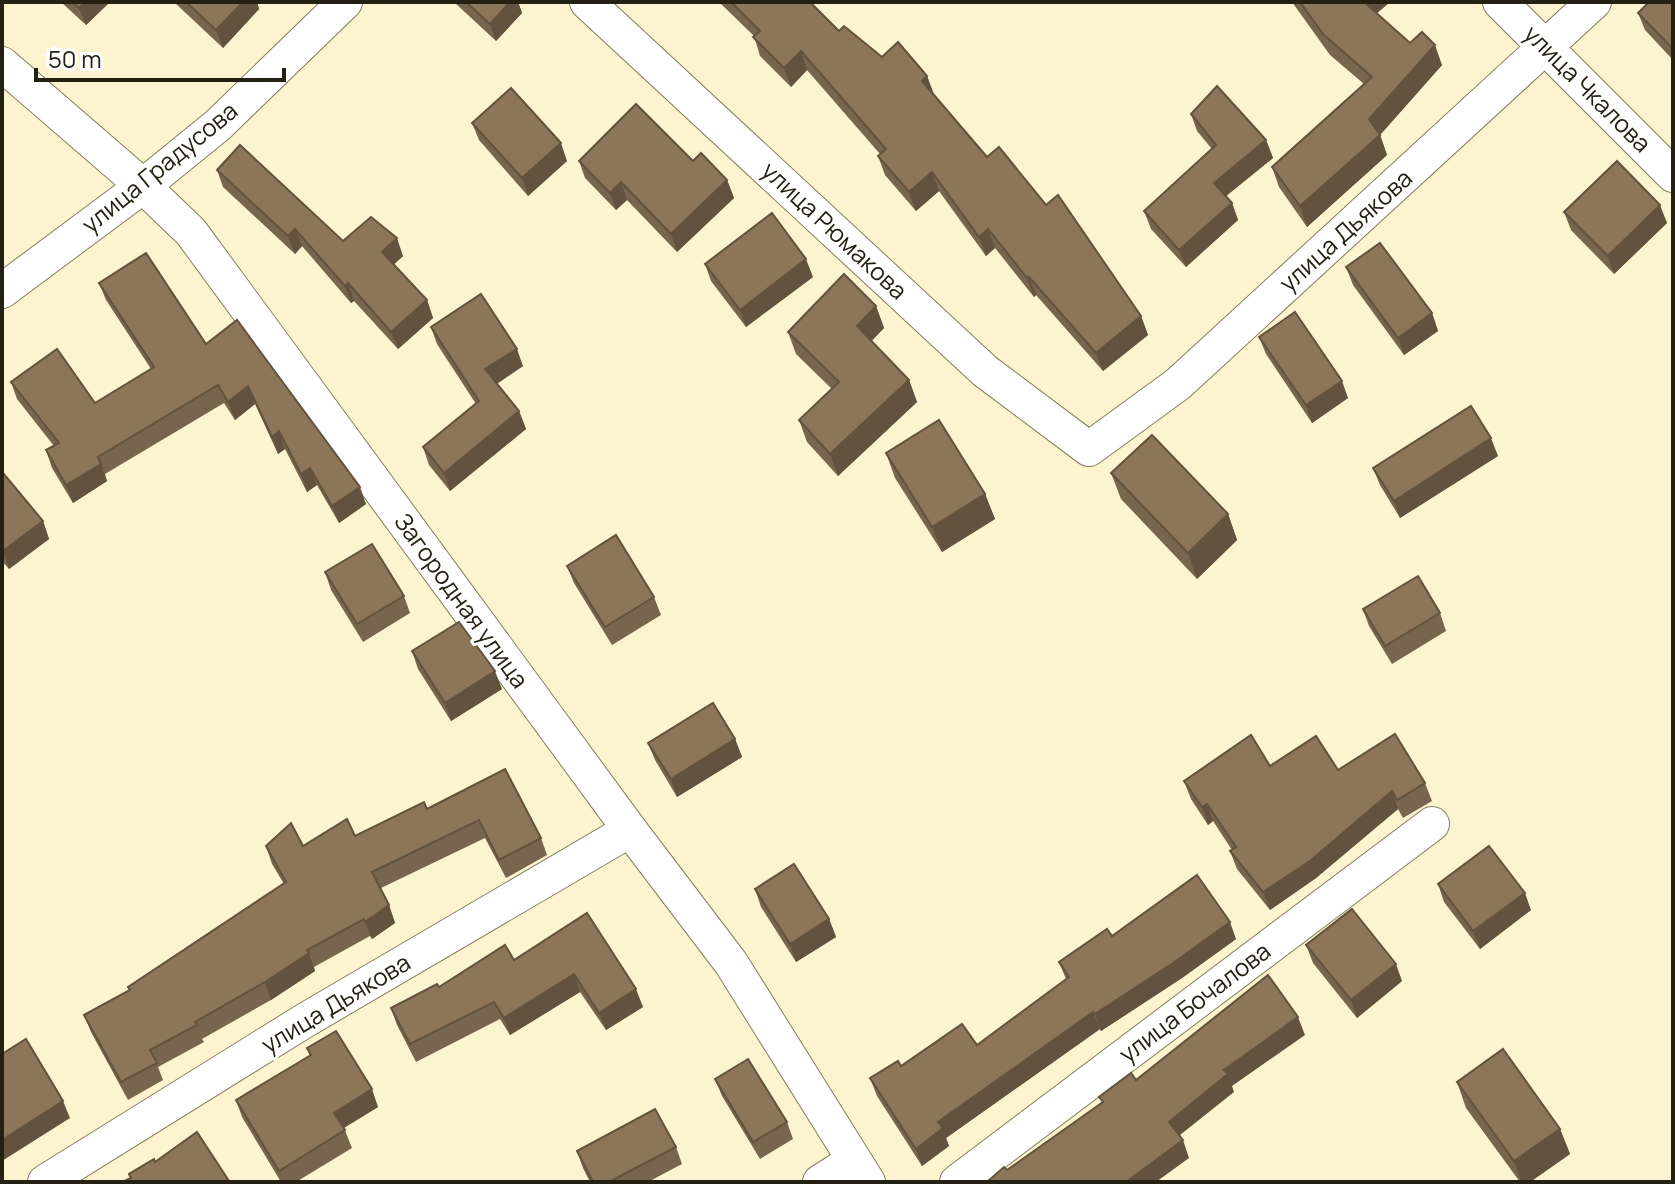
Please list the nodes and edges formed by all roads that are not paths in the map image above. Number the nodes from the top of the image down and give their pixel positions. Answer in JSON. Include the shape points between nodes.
{"nodes":[{"id":1,"x":345,"y":2,"type":"edge"},
{"id":2,"x":587,"y":2,"type":"edge"},
{"id":3,"x":1500,"y":2,"type":"edge"},
{"id":4,"x":1594,"y":2,"type":"edge"},
{"id":5,"x":1547,"y":48,"type":"junction"},
{"id":6,"x":2,"y":64,"type":"edge"},
{"id":7,"x":1673,"y":175,"type":"edge"},
{"id":8,"x":143,"y":186,"type":"junction"},
{"id":9,"x":2,"y":291,"type":"edge"},
{"id":10,"x":1089,"y":449,"type":"joint"},
{"id":11,"x":1432,"y":824,"type":"dead end"},
{"id":12,"x":630,"y":830,"type":"junction"},
{"id":13,"x":860,"y":1172,"type":"edge"},
{"id":14,"x":45,"y":1182,"type":"edge"},
{"id":15,"x":820,"y":1182,"type":"edge"},
{"id":16,"x":957,"y":1182,"type":"edge"}],
"edges":[{"from":1,"to":8,"type":"street","name":"улица Градусова","via":[[218,125]]},
{"from":2,"to":10,"type":"street","name":"улица Рюмакова","via":[[985,371]]},
{"from":3,"to":5,"type":"street","name":"улица Чкалова"},
{"from":4,"to":5,"type":"street","name":"улица Дьякова"},
{"from":5,"to":7,"type":"street","name":"улица Чкалова"},
{"from":5,"to":10,"type":"street","name":"улица Дьякова","via":[[1178,384]]},
{"from":6,"to":8,"type":"street","name":"Загородная улица"},
{"from":8,"to":9,"type":"street","name":"улица Градусова"},
{"from":8,"to":12,"type":"street","name":"Загородная улица","via":[[191,232]]},
{"from":11,"to":16,"type":"street","name":"улица Бочалова"},
{"from":12,"to":13,"type":"street","name":"Загородная улица","via":[[731,963]]},
{"from":12,"to":14,"type":"street","name":"улица Дьякова","via":[[304,1021]]},
{"from":13,"to":15,"type":"street"}]}
